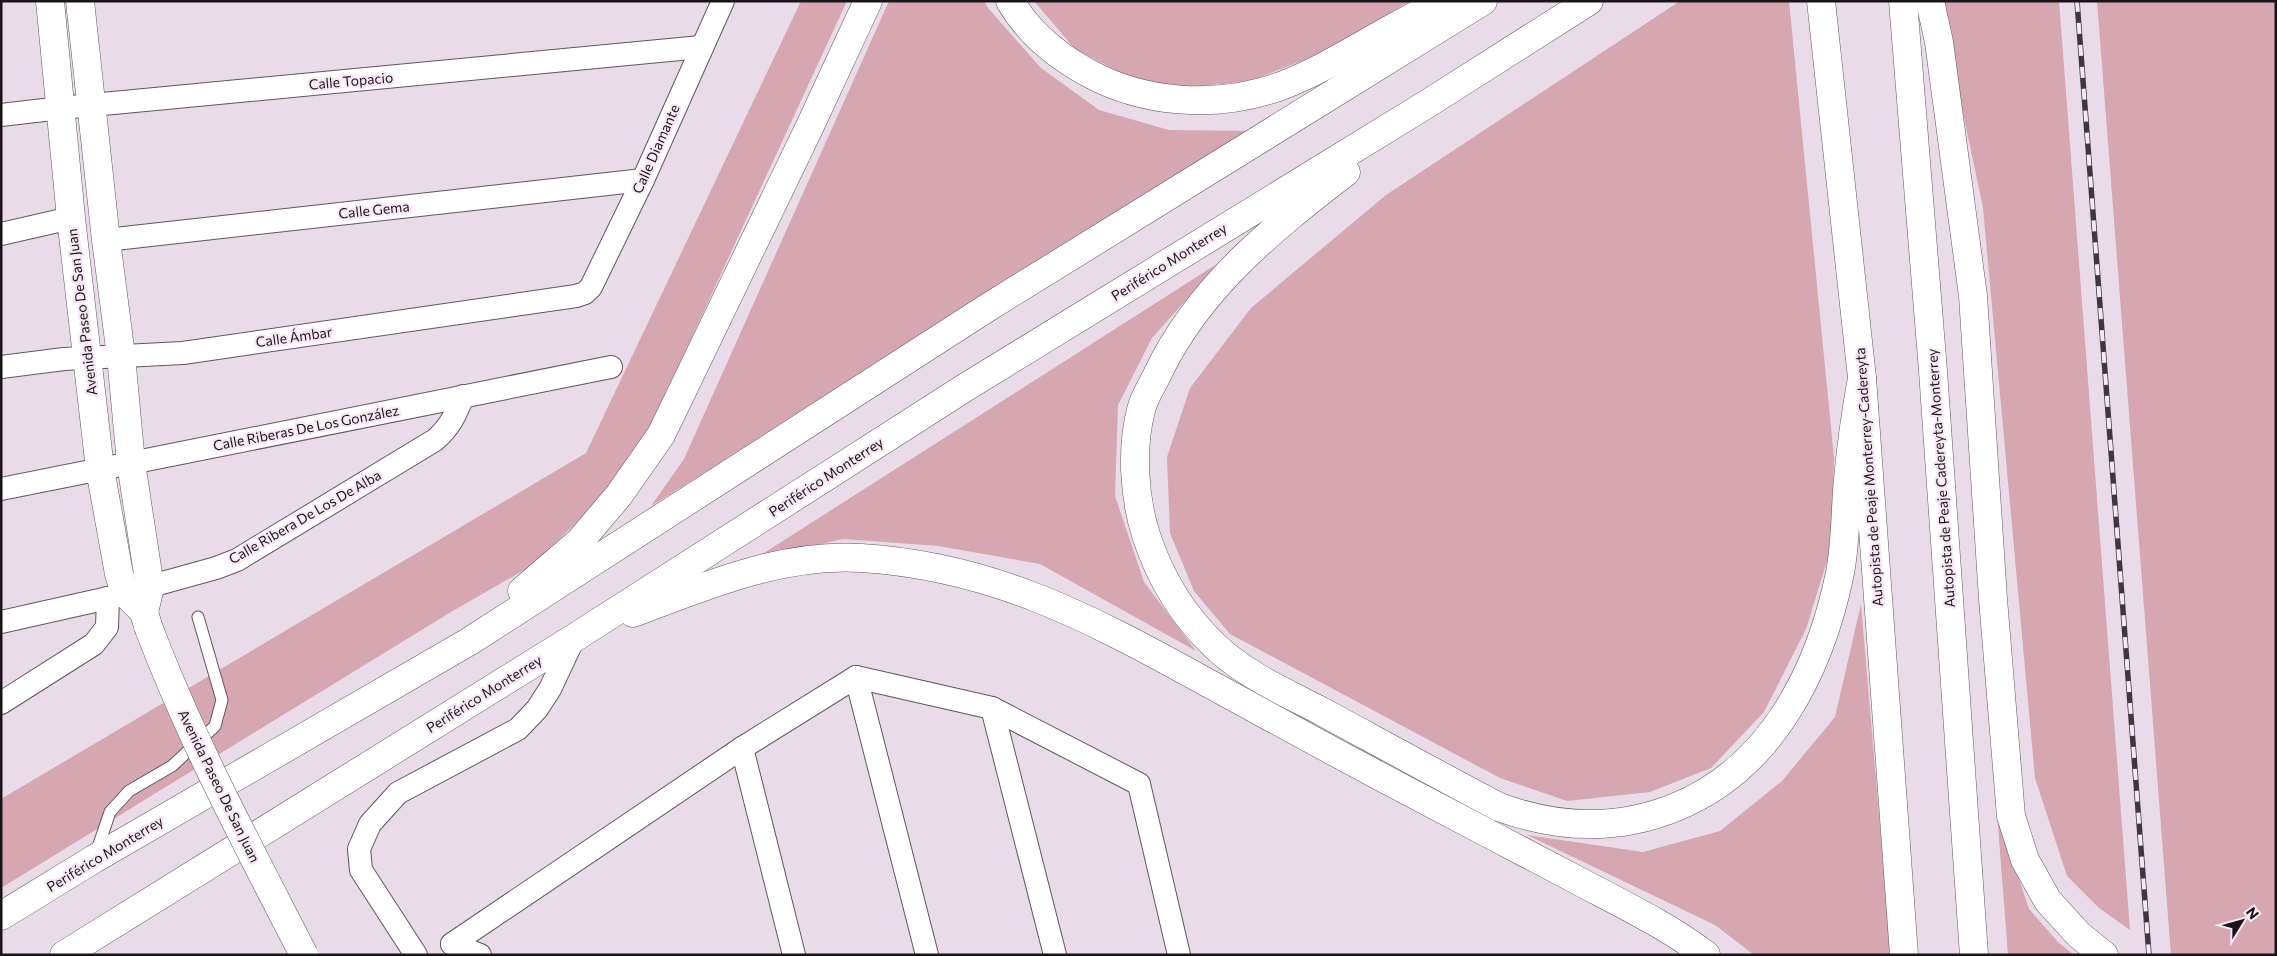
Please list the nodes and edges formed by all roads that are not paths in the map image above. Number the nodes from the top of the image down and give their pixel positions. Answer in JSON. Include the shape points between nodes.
{"nodes":[{"id":1,"x":50,"y":1,"type":"edge"},
{"id":2,"x":80,"y":1,"type":"edge"},
{"id":3,"x":723,"y":1,"type":"edge"},
{"id":4,"x":868,"y":1,"type":"edge"},
{"id":5,"x":1010,"y":1,"type":"edge"},
{"id":6,"x":1445,"y":1,"type":"edge"},
{"id":7,"x":1482,"y":1,"type":"edge"},
{"id":8,"x":1589,"y":1,"type":"edge"},
{"id":9,"x":1821,"y":1,"type":"edge"},
{"id":10,"x":1903,"y":1,"type":"edge"},
{"id":11,"x":1930,"y":1,"type":"edge"},
{"id":12,"x":701,"y":47,"type":"junction"},
{"id":13,"x":1427,"y":104,"type":"junction"},
{"id":14,"x":91,"y":106,"type":"junction"},
{"id":15,"x":61,"y":108,"type":"junction"},
{"id":16,"x":1,"y":116,"type":"edge"},
{"id":17,"x":643,"y":180,"type":"junction"},
{"id":18,"x":71,"y":218,"type":"junction"},
{"id":19,"x":1,"y":234,"type":"edge"},
{"id":20,"x":106,"y":240,"type":"junction"},
{"id":21,"x":585,"y":293,"type":"joint"},
{"id":22,"x":121,"y":356,"type":"junction"},
{"id":23,"x":88,"y":358,"type":"junction"},
{"id":24,"x":1,"y":367,"type":"edge"},
{"id":25,"x":611,"y":367,"type":"dead end"},
{"id":26,"x":1862,"y":378,"type":"junction"},
{"id":27,"x":463,"y":396,"type":"junction"},
{"id":28,"x":131,"y":463,"type":"junction"},
{"id":29,"x":100,"y":469,"type":"junction"},
{"id":30,"x":1,"y":489,"type":"edge"},
{"id":31,"x":135,"y":603,"type":"junction"},
{"id":32,"x":198,"y":617,"type":"dead end"},
{"id":33,"x":1,"y":622,"type":"edge"},
{"id":34,"x":579,"y":635,"type":"junction"},
{"id":35,"x":470,"y":641,"type":"junction"},
{"id":36,"x":856,"y":677,"type":"junction"},
{"id":37,"x":1,"y":703,"type":"edge"},
{"id":38,"x":992,"y":708,"type":"junction"},
{"id":39,"x":742,"y":748,"type":"junction"},
{"id":40,"x":94,"y":859,"type":"junction"},
{"id":41,"x":1,"y":916,"type":"edge"},
{"id":42,"x":64,"y":955,"type":"edge"},
{"id":43,"x":304,"y":955,"type":"edge"},
{"id":44,"x":416,"y":955,"type":"edge"},
{"id":45,"x":480,"y":955,"type":"edge"},
{"id":46,"x":794,"y":955,"type":"edge"},
{"id":47,"x":927,"y":955,"type":"edge"},
{"id":48,"x":1055,"y":955,"type":"edge"},
{"id":49,"x":1179,"y":955,"type":"edge"},
{"id":50,"x":1706,"y":955,"type":"edge"},
{"id":51,"x":1904,"y":955,"type":"edge"},
{"id":52,"x":1974,"y":955,"type":"edge"},
{"id":53,"x":2104,"y":955,"type":"edge"}],
"edges":[{"from":1,"to":15,"type":"main road","name":"Avenida Paseo De San Juan"},
{"from":2,"to":14,"type":"main road","name":"Avenida Paseo De San Juan"},
{"from":3,"to":12,"type":"street","name":"Calle Diamante"},
{"from":4,"to":35,"type":"main road","via":[[661,435],[580,541]]},
{"from":5,"to":6,"type":"main road","via":[[1028,27],[1046,45],[1087,72],[1133,91],[1181,100],[1206,100],[1256,94],[1280,86]]},
{"from":7,"to":35,"type":"main road","name":"Periférico Monterrey","via":[[979,313]]},
{"from":8,"to":13,"type":"main road","name":"Periférico Monterrey"},
{"from":9,"to":26,"type":"main road","name":"Autopista de Peaje Monterrey-Cadereyta"},
{"from":10,"to":52,"type":"main road","name":"Autopista de Peaje Cadereyta-Monterrey","via":[[1935,391]]},
{"from":11,"to":53,"type":"main road","via":[[1939,42],[1973,296],[2011,816],[2025,860],[2048,901],[2079,936]]},
{"from":12,"to":14,"type":"street","name":"Calle Topacio"},
{"from":12,"to":17,"type":"street","name":"Calle Diamante"},
{"from":13,"to":26,"type":"main road","via":[[1261,240],[1222,278],[1192,316],[1164,360],[1141,409],[1135,460],[1139,513],[1155,562],[1181,608],[1216,647],[1258,677],[1499,807],[1522,815],[1546,821],[1595,824],[1643,818],[1688,802],[1727,778],[1762,748],[1793,701],[1821,641],[1840,572],[1848,478]]},
{"from":13,"to":34,"type":"main road","name":"Periférico Monterrey","via":[[966,387]]},
{"from":14,"to":15,"type":"street","name":"Calle Topacio"},
{"from":14,"to":20,"type":"main road","name":"Avenida Paseo De San Juan"},
{"from":15,"to":16,"type":"street","name":"Calle Topacio"},
{"from":15,"to":18,"type":"main road","name":"Avenida Paseo De San Juan"},
{"from":17,"to":20,"type":"street","name":"Calle Gema"},
{"from":17,"to":21,"type":"street","name":"Calle Diamante","via":[[591,287]]},
{"from":18,"to":19,"type":"street"},
{"from":18,"to":23,"type":"main road","name":"Avenida Paseo De San Juan"},
{"from":20,"to":22,"type":"main road","name":"Avenida Paseo De San Juan"},
{"from":21,"to":22,"type":"street","name":"Calle Ámbar","via":[[183,353]]},
{"from":22,"to":23,"type":"street","name":"Calle Ámbar"},
{"from":22,"to":28,"type":"main road","name":"Avenida Paseo De San Juan"},
{"from":23,"to":24,"type":"street","name":"Calle Ámbar"},
{"from":23,"to":29,"type":"main road","name":"Avenida Paseo De San Juan"},
{"from":25,"to":27,"type":"street","name":"Calle Riberas De Los González"},
{"from":26,"to":51,"type":"main road","name":"Autopista de Peaje Monterrey-Cadereyta"},
{"from":27,"to":28,"type":"street","name":"Calle Riberas De Los González"},
{"from":27,"to":31,"type":"street","name":"Calle Ribera De Los De Alba","via":[[456,416],[435,440],[257,549]]},
{"from":28,"to":29,"type":"street","name":"Calle Riberas De Los González"},
{"from":28,"to":31,"type":"main road","name":"Avenida Paseo De San Juan"},
{"from":29,"to":30,"type":"street","name":"Calle Riberas De Los González"},
{"from":29,"to":31,"type":"main road","name":"Avenida Paseo De San Juan","via":[[112,543]]},
{"from":31,"to":33,"type":"street","name":"Calle Ribera De Los De Alba"},
{"from":31,"to":37,"type":"street","via":[[107,627],[94,644]]},
{"from":31,"to":43,"type":"main road","name":"Avenida Paseo De San Juan","bridge":true,"via":[[201,753]]},
{"from":32,"to":40,"type":"lane","via":[[222,700],[215,726],[172,766],[129,791],[110,812]]},
{"from":34,"to":42,"type":"main road","name":"Periférico Monterrey"},
{"from":34,"to":44,"type":"street","via":[[550,689],[518,729],[398,793],[370,824],[359,849],[362,870]]},
{"from":34,"to":50,"type":"main road","via":[[718,582],[787,564],[856,557],[916,564],[977,577],[1047,601],[1126,638],[1653,920]]},
{"from":35,"to":40,"type":"main road","name":"Periférico Monterrey"},
{"from":36,"to":38,"type":"street"},
{"from":36,"to":39,"type":"street"},
{"from":36,"to":47,"type":"street"},
{"from":38,"to":48,"type":"street"},
{"from":38,"to":49,"type":"street","via":[[1139,784]]},
{"from":39,"to":45,"type":"street","via":[[452,944]]},
{"from":39,"to":46,"type":"street"},
{"from":40,"to":41,"type":"main road","name":"Periférico Monterrey"}]}
